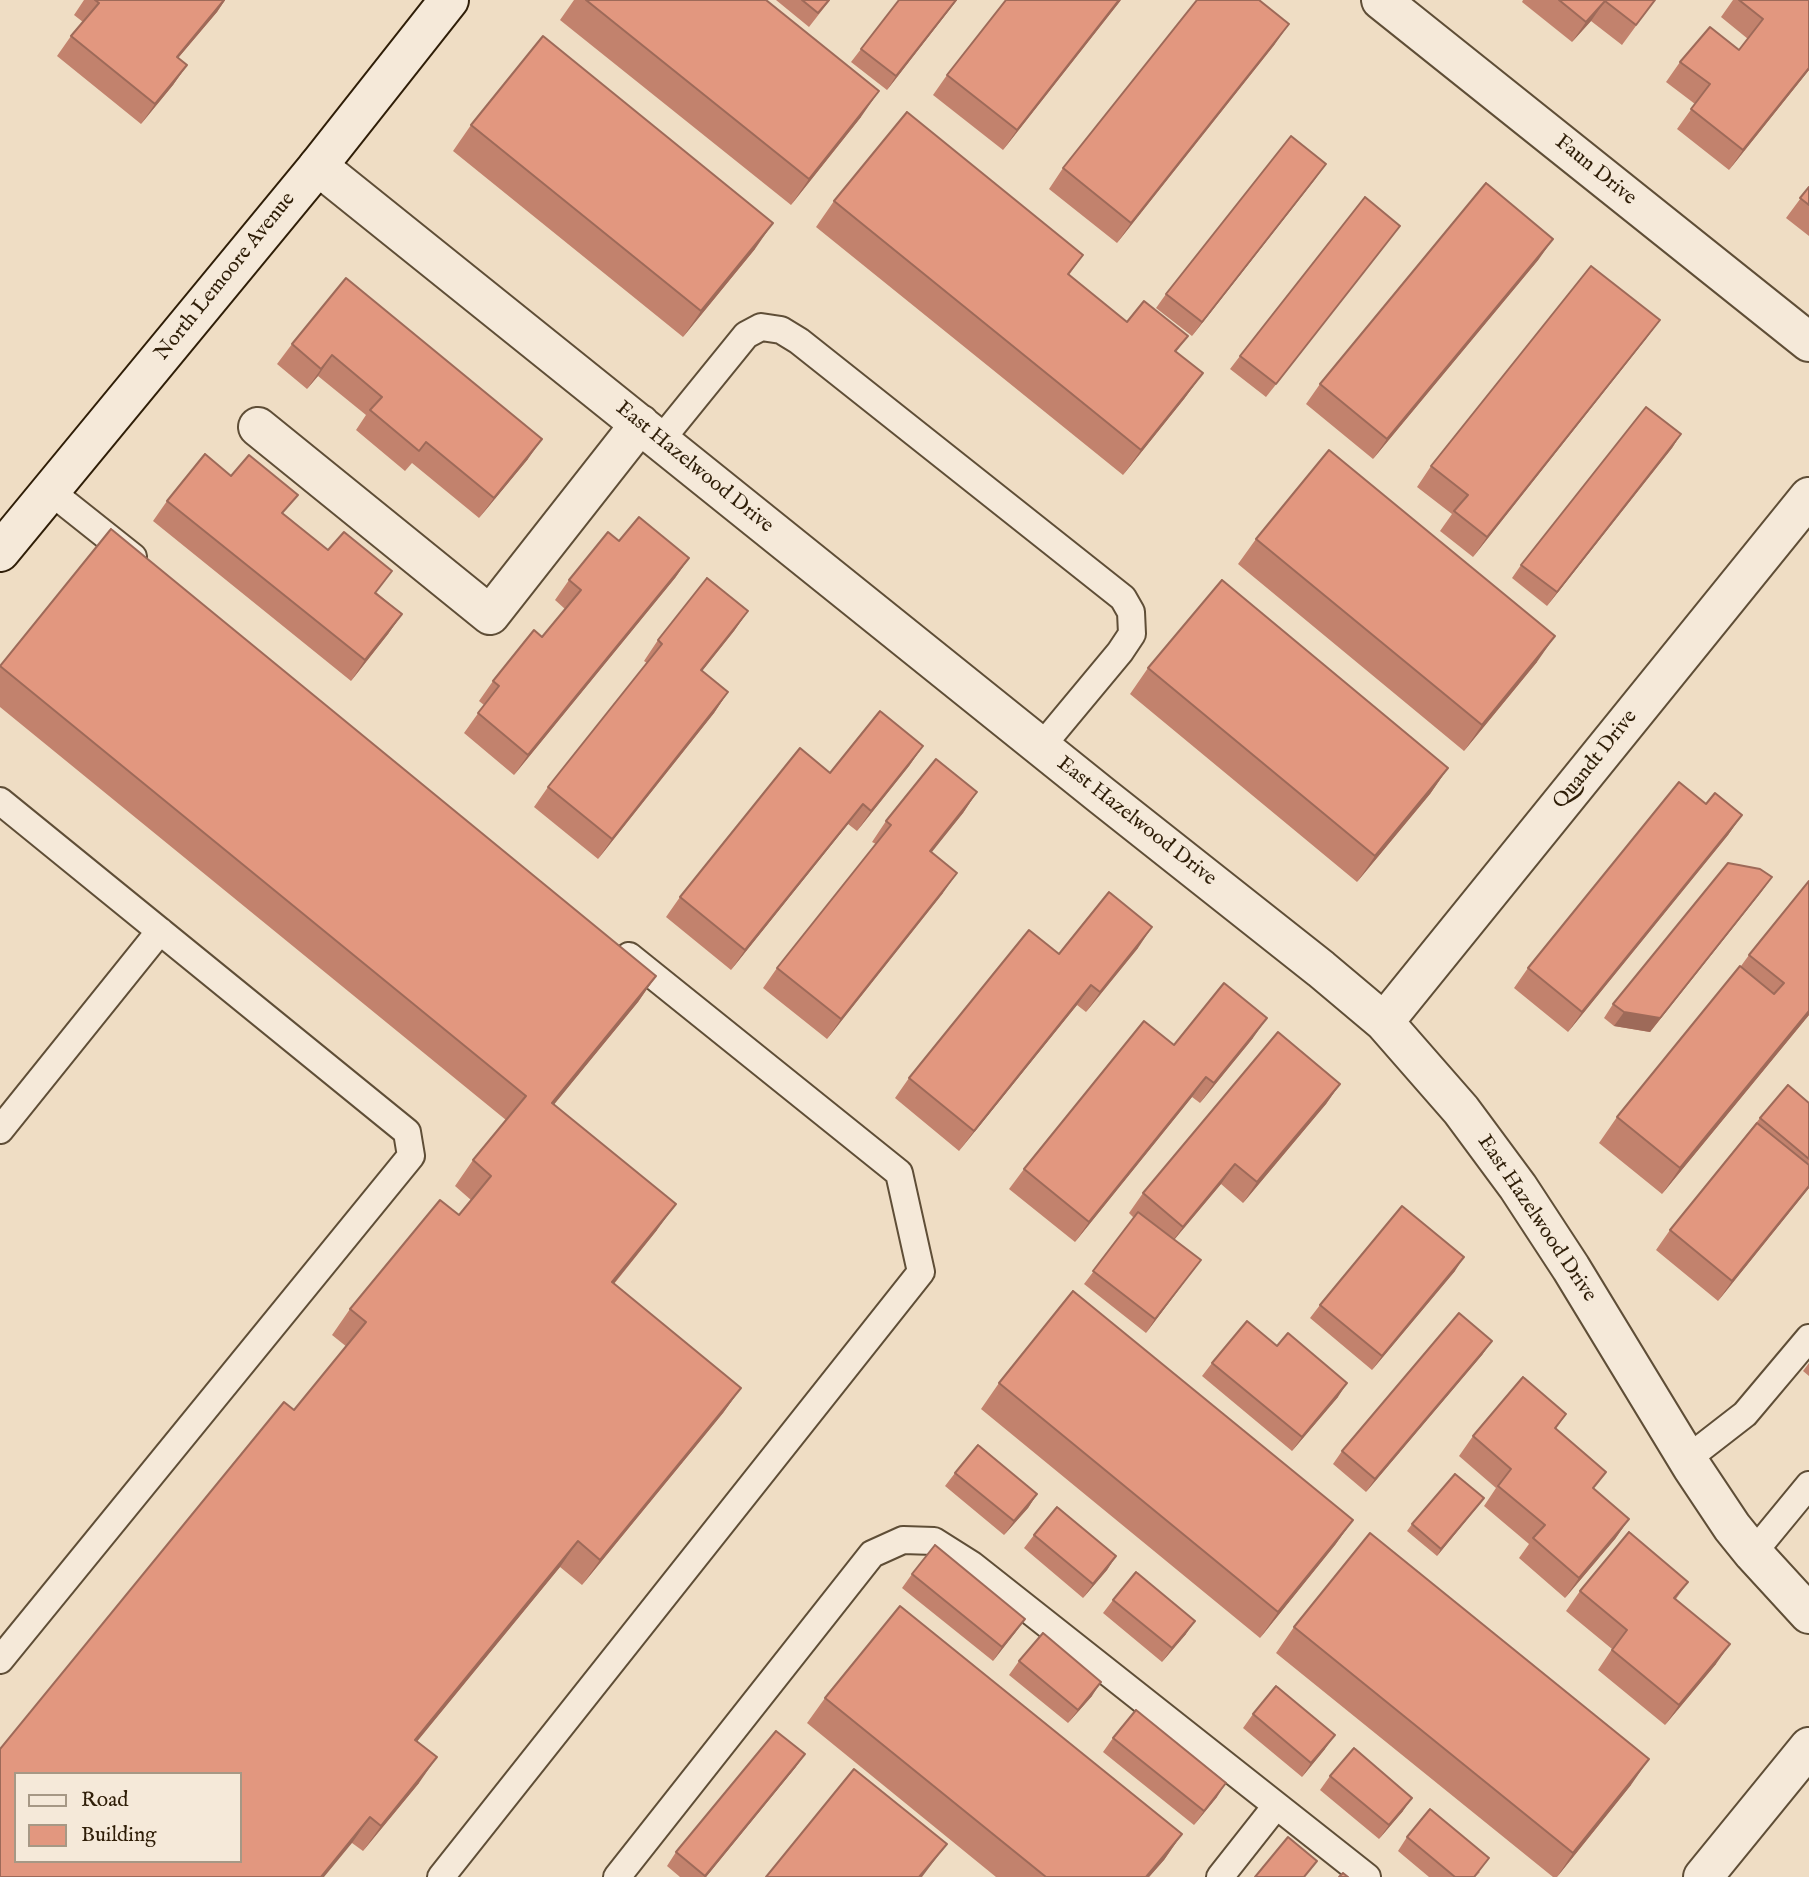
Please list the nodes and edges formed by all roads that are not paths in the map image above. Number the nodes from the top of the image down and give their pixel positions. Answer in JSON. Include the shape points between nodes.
{"nodes":[{"id":1,"x":449,"y":0,"type":"edge"},
{"id":2,"x":1381,"y":0,"type":"edge"},
{"id":3,"x":318,"y":166,"type":"junction"},
{"id":4,"x":1809,"y":342,"type":"edge"},
{"id":5,"x":258,"y":427,"type":"dead end"},
{"id":6,"x":650,"y":432,"type":"junction"},
{"id":7,"x":50,"y":491,"type":"junction"},
{"id":8,"x":1809,"y":497,"type":"edge"},
{"id":9,"x":0,"y":552,"type":"edge"},
{"id":10,"x":148,"y":570,"type":"edge"},
{"id":11,"x":1041,"y":747,"type":"junction"},
{"id":12,"x":0,"y":802,"type":"edge"},
{"id":13,"x":160,"y":931,"type":"junction"},
{"id":14,"x":605,"y":937,"type":"edge"},
{"id":15,"x":1384,"y":1022,"type":"junction"},
{"id":16,"x":0,"y":1130,"type":"edge"},
{"id":17,"x":1809,"y":1338,"type":"edge"},
{"id":18,"x":1686,"y":1459,"type":"junction"},
{"id":19,"x":1809,"y":1485,"type":"edge"},
{"id":20,"x":1753,"y":1553,"type":"junction"},
{"id":21,"x":1809,"y":1614,"type":"edge"},
{"id":22,"x":0,"y":1660,"type":"edge"},
{"id":23,"x":1809,"y":1747,"type":"edge"},
{"id":24,"x":1276,"y":1806,"type":"junction"},
{"id":25,"x":441,"y":1877,"type":"edge"},
{"id":26,"x":617,"y":1877,"type":"edge"},
{"id":27,"x":1220,"y":1877,"type":"edge"},
{"id":28,"x":1367,"y":1877,"type":"edge"},
{"id":29,"x":1703,"y":1877,"type":"edge"}],
"edges":[{"from":1,"to":3,"type":"street","name":"North Lemoore Avenue"},
{"from":2,"to":4,"type":"street","name":"Faun Drive"},
{"from":3,"to":6,"type":"street","name":"East Hazelwood Drive"},
{"from":3,"to":7,"type":"street","name":"North Lemoore Avenue"},
{"from":5,"to":6,"type":"street","via":[[490,615]]},
{"from":6,"to":11,"type":"street","name":"East Hazelwood Drive"},
{"from":6,"to":11,"type":"lane","via":[[746,335],[761,327],[782,330],[1123,598],[1131,612],[1132,634]]},
{"from":7,"to":9,"type":"street","name":"North Lemoore Avenue"},
{"from":7,"to":10,"type":"lane"},
{"from":8,"to":15,"type":"street","name":"Quandt Drive"},
{"from":11,"to":15,"type":"street","name":"East Hazelwood Drive"},
{"from":12,"to":13,"type":"lane"},
{"from":13,"to":16,"type":"lane"},
{"from":13,"to":22,"type":"lane","via":[[407,1132],[411,1156]]},
{"from":14,"to":25,"type":"lane","via":[[899,1173],[921,1272]]},
{"from":15,"to":18,"type":"street","name":"East Hazelwood Drive","via":[[1461,1110],[1518,1187]]},
{"from":17,"to":18,"type":"lane","via":[[1745,1414]]},
{"from":18,"to":20,"type":"street","name":"East Hazelwood Drive"},
{"from":19,"to":20,"type":"lane"},
{"from":20,"to":21,"type":"street","name":"East Hazelwood Drive"},
{"from":23,"to":29,"type":"street"},
{"from":24,"to":26,"type":"lane","via":[[972,1565],[934,1541],[903,1540],[873,1555]]},
{"from":24,"to":27,"type":"lane"},
{"from":24,"to":28,"type":"lane"}]}
